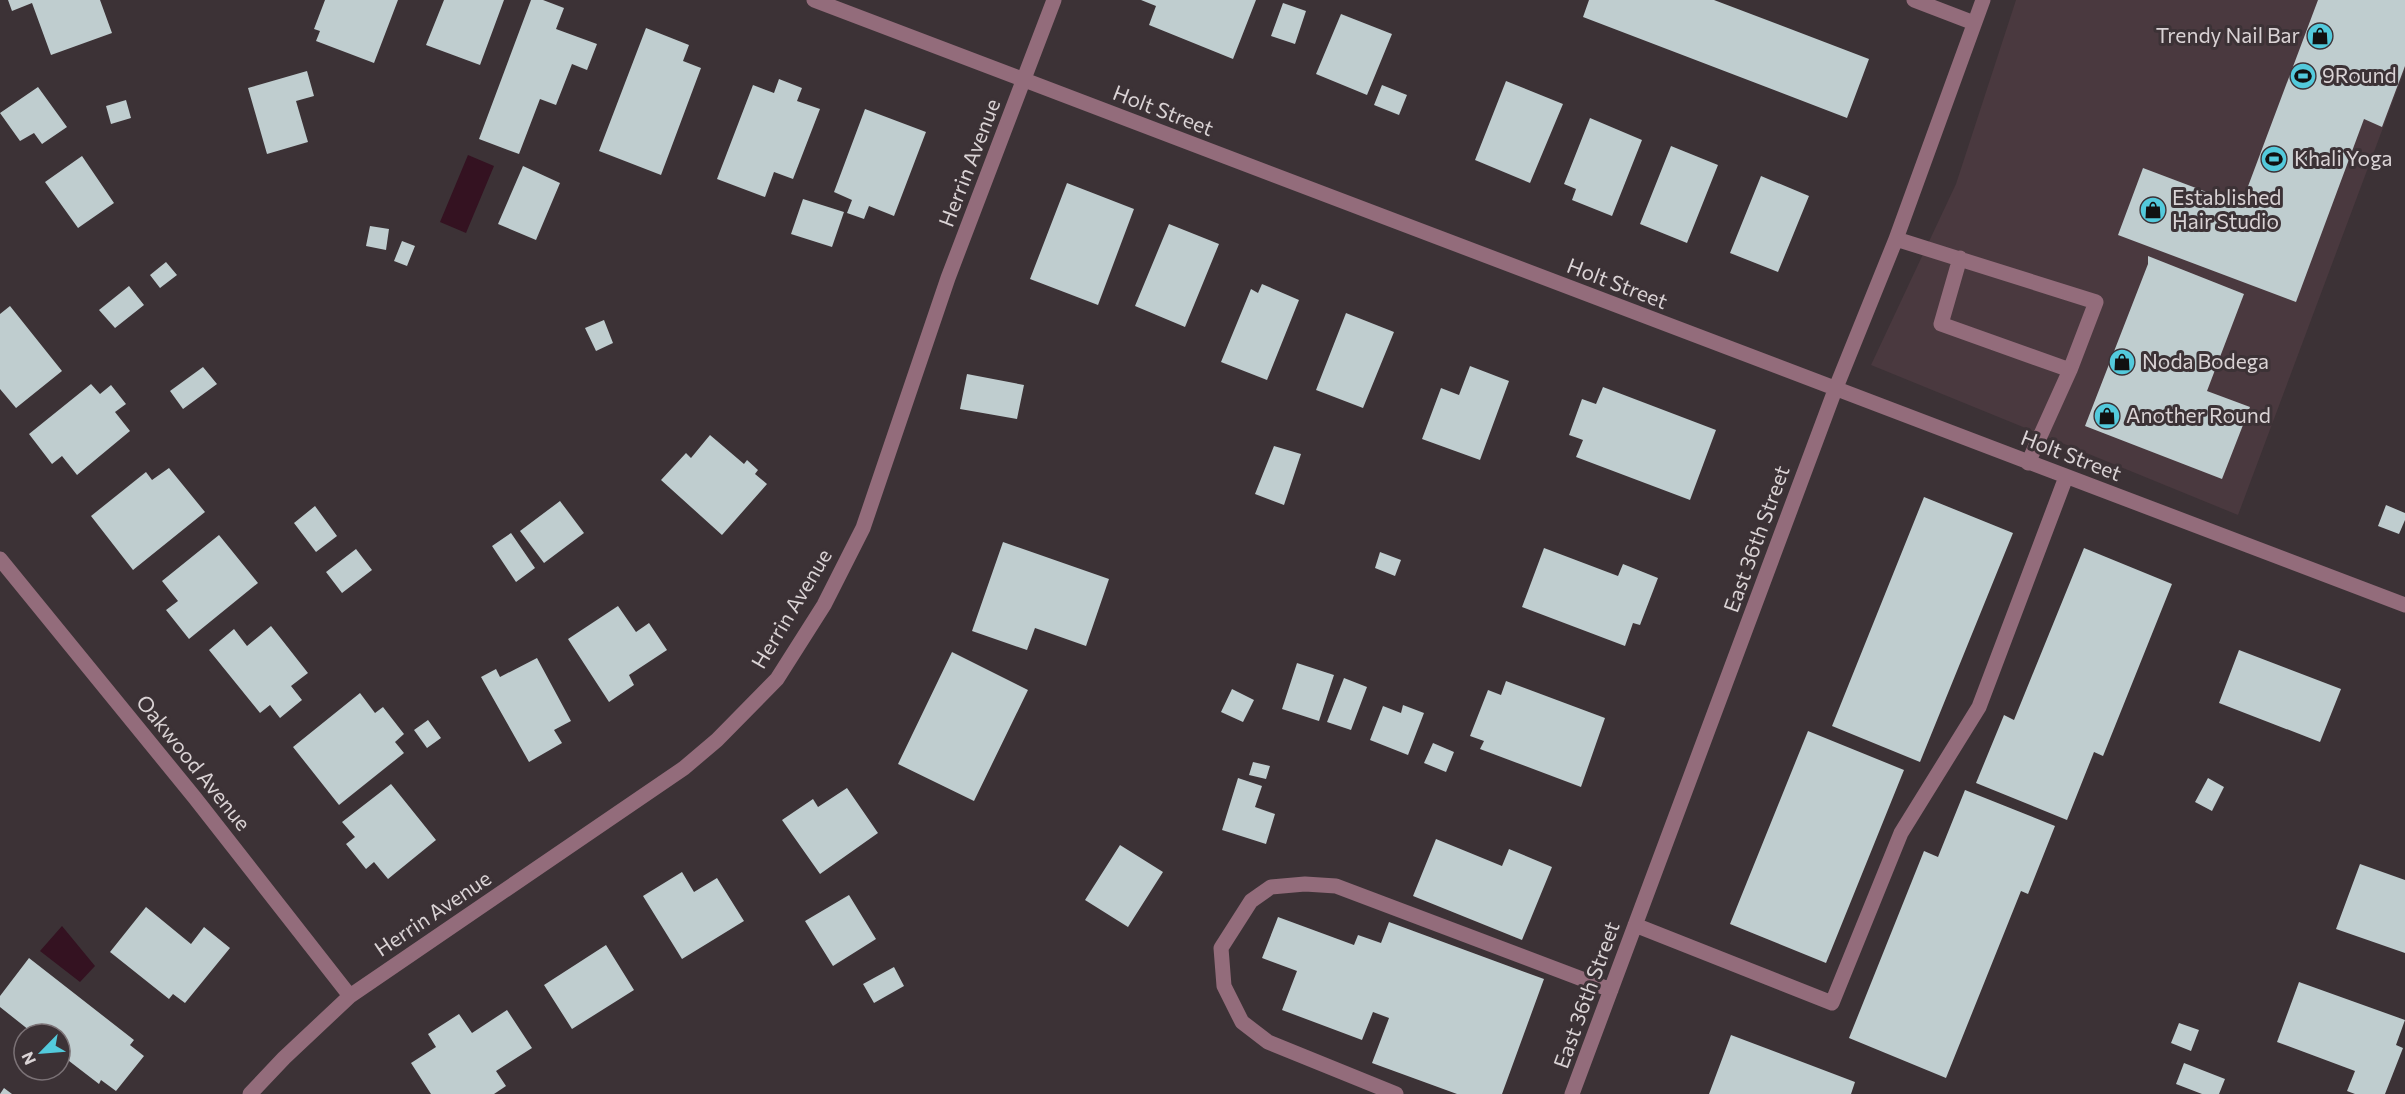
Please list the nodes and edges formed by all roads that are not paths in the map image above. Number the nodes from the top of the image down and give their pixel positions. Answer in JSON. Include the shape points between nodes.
{"nodes":[{"id":1,"x":814,"y":0,"type":"edge"},
{"id":2,"x":1054,"y":0,"type":"edge"},
{"id":3,"x":1914,"y":0,"type":"edge"},
{"id":4,"x":1983,"y":0,"type":"edge"},
{"id":5,"x":1974,"y":23,"type":"junction"},
{"id":6,"x":1023,"y":80,"type":"junction"},
{"id":7,"x":1896,"y":239,"type":"junction"},
{"id":8,"x":1960,"y":258,"type":"junction"},
{"id":9,"x":2070,"y":370,"type":"junction"},
{"id":10,"x":1835,"y":390,"type":"junction"},
{"id":11,"x":2028,"y":463,"type":"junction"},
{"id":12,"x":2066,"y":477,"type":"junction"},
{"id":13,"x":0,"y":559,"type":"edge"},
{"id":14,"x":2405,"y":605,"type":"edge"},
{"id":15,"x":1635,"y":926,"type":"junction"},
{"id":16,"x":1611,"y":990,"type":"junction"},
{"id":17,"x":350,"y":996,"type":"junction"},
{"id":18,"x":250,"y":1094,"type":"edge"},
{"id":19,"x":1396,"y":1094,"type":"edge"},
{"id":20,"x":1572,"y":1094,"type":"edge"}],
"edges":[{"from":1,"to":6,"type":"street","name":"Holt Street"},
{"from":2,"to":6,"type":"street","name":"Herrin Avenue"},
{"from":3,"to":5,"type":"street"},
{"from":4,"to":5,"type":"street","name":"East 36th Street"},
{"from":5,"to":7,"type":"street","name":"East 36th Street"},
{"from":6,"to":10,"type":"street","name":"Holt Street"},
{"from":6,"to":17,"type":"street","name":"Herrin Avenue","via":[[948,278],[863,528],[824,604],[777,679],[684,768]]},
{"from":7,"to":8,"type":"street"},
{"from":7,"to":10,"type":"street","name":"East 36th Street"},
{"from":8,"to":9,"type":"street","via":[[1941,324]]},
{"from":8,"to":9,"type":"street","via":[[2096,302]]},
{"from":9,"to":11,"type":"street"},
{"from":10,"to":11,"type":"street","name":"Holt Street"},
{"from":10,"to":15,"type":"street","name":"East 36th Street"},
{"from":11,"to":12,"type":"street","name":"Holt Street"},
{"from":12,"to":14,"type":"street","name":"Holt Street"},
{"from":12,"to":15,"type":"street","via":[[1978,707],[1901,833],[1832,1003]]},
{"from":13,"to":17,"type":"street","name":"Oakwood Avenue"},
{"from":15,"to":16,"type":"street","name":"East 36th Street"},
{"from":16,"to":19,"type":"street","via":[[1336,886],[1271,887],[1251,901],[1221,948],[1224,986],[1242,1022],[1268,1042]]},
{"from":16,"to":20,"type":"street","name":"East 36th Street"},
{"from":17,"to":18,"type":"street","name":"Herrin Avenue"}]}
